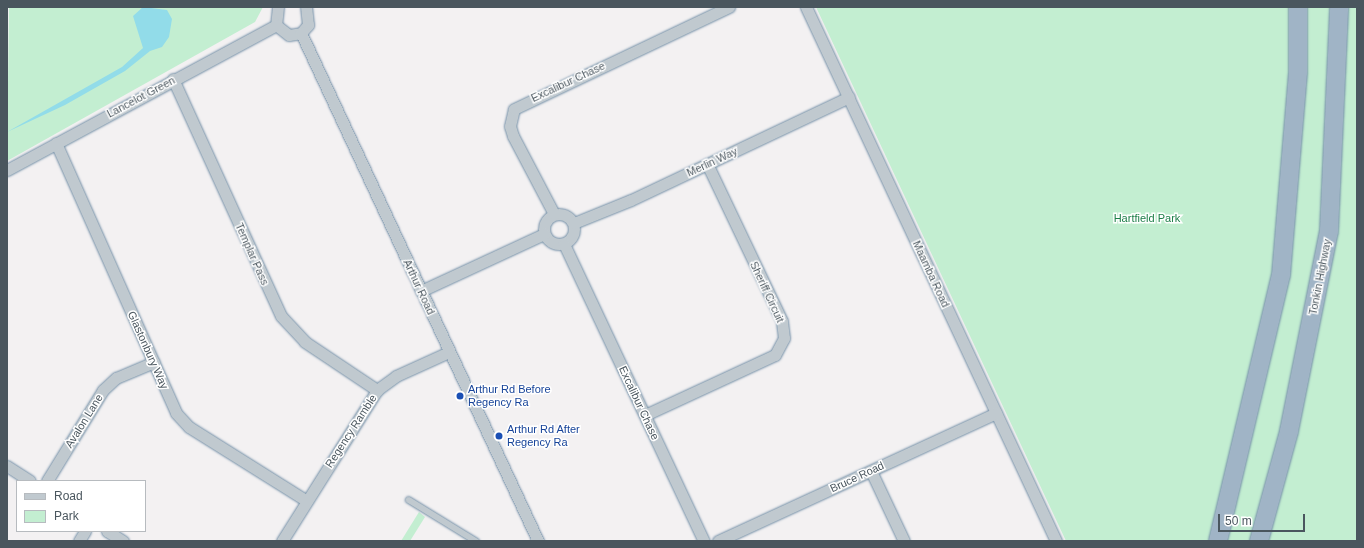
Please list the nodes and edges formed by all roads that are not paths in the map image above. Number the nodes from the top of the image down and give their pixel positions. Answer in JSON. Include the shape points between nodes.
{"nodes":[{"id":1,"x":278,"y":7,"type":"edge"},
{"id":2,"x":729,"y":7,"type":"edge"},
{"id":3,"x":806,"y":7,"type":"edge"},
{"id":4,"x":1298,"y":7,"type":"edge"},
{"id":5,"x":1339,"y":7,"type":"edge"},
{"id":6,"x":310,"y":8,"type":"edge"},
{"id":7,"x":276,"y":25,"type":"junction"},
{"id":8,"x":301,"y":33,"type":"junction"},
{"id":9,"x":173,"y":79,"type":"junction"},
{"id":10,"x":849,"y":97,"type":"junction"},
{"id":11,"x":56,"y":143,"type":"junction"},
{"id":12,"x":707,"y":164,"type":"junction"},
{"id":13,"x":7,"y":170,"type":"edge"},
{"id":14,"x":554,"y":214,"type":"junction"},
{"id":15,"x":574,"y":223,"type":"junction"},
{"id":16,"x":544,"y":234,"type":"junction"},
{"id":17,"x":564,"y":244,"type":"junction"},
{"id":18,"x":421,"y":291,"type":"junction"},
{"id":19,"x":449,"y":352,"type":"junction"},
{"id":20,"x":154,"y":362,"type":"junction"},
{"id":21,"x":378,"y":390,"type":"junction"},
{"id":22,"x":996,"y":413,"type":"junction"},
{"id":23,"x":645,"y":415,"type":"junction"},
{"id":24,"x":7,"y":466,"type":"edge"},
{"id":25,"x":871,"y":471,"type":"junction"},
{"id":26,"x":28,"y":480,"type":"edge"},
{"id":27,"x":48,"y":480,"type":"edge"},
{"id":28,"x":409,"y":500,"type":"dead end"},
{"id":29,"x":307,"y":501,"type":"junction"},
{"id":30,"x":84,"y":532,"type":"edge"},
{"id":31,"x":109,"y":532,"type":"edge"},
{"id":32,"x":79,"y":541,"type":"edge"},
{"id":33,"x":124,"y":541,"type":"edge"},
{"id":34,"x":282,"y":541,"type":"edge"},
{"id":35,"x":476,"y":541,"type":"edge"},
{"id":36,"x":538,"y":541,"type":"edge"},
{"id":37,"x":704,"y":541,"type":"edge"},
{"id":38,"x":718,"y":541,"type":"edge"},
{"id":39,"x":904,"y":541,"type":"edge"},
{"id":40,"x":1056,"y":541,"type":"edge"},
{"id":41,"x":1218,"y":541,"type":"edge"},
{"id":42,"x":1259,"y":541,"type":"edge"}],
"edges":[{"from":1,"to":7,"type":"street"},
{"from":2,"to":14,"type":"street","name":"Excalibur Chase","via":[[514,110],[510,126],[513,136]]},
{"from":3,"to":10,"type":"street","name":"Maamba Road"},
{"from":4,"to":41,"type":"highway","via":[[1298,72],[1281,275]]},
{"from":5,"to":42,"type":"highway","name":"Tonkin Highway","via":[[1329,231],[1289,431]]},
{"from":6,"to":8,"type":"street","via":[[308,25]]},
{"from":7,"to":8,"type":"street","via":[[289,35]]},
{"from":7,"to":9,"type":"street","name":"Lancelot Green"},
{"from":8,"to":18,"type":"street","name":"Arthur Road"},
{"from":9,"to":11,"type":"street","name":"Lancelot Green"},
{"from":9,"to":21,"type":"street","name":"Templar Pass","via":[[280,316],[304,342]]},
{"from":10,"to":12,"type":"street","name":"Merlin Way"},
{"from":10,"to":22,"type":"street","name":"Maamba Road"},
{"from":11,"to":13,"type":"street","name":"Lancelot Green"},
{"from":11,"to":20,"type":"street","name":"Glastonbury Way"},
{"from":12,"to":15,"type":"street","name":"Merlin Way"},
{"from":12,"to":23,"type":"street","name":"Sheriff Circuit","via":[[782,321],[784,338],[775,355]]},
{"from":14,"to":15,"type":"street","via":[[566,214]]},
{"from":14,"to":16,"type":"street","via":[[545,222]]},
{"from":15,"to":17,"type":"street","via":[[573,235]]},
{"from":16,"to":17,"type":"street","via":[[552,243]]},
{"from":16,"to":18,"type":"street"},
{"from":17,"to":23,"type":"street","name":"Excalibur Chase"},
{"from":18,"to":19,"type":"street","name":"Arthur Road"},
{"from":19,"to":21,"type":"street","name":"Regency Ramble","via":[[396,376]]},
{"from":19,"to":36,"type":"street","name":"Arthur Road"},
{"from":20,"to":27,"type":"street","name":"Avalon Lane","via":[[116,378],[103,390]]},
{"from":20,"to":29,"type":"street","name":"Glastonbury Way","via":[[176,413],[189,427]]},
{"from":21,"to":29,"type":"street","name":"Regency Ramble"},
{"from":22,"to":25,"type":"street","name":"Bruce Road"},
{"from":22,"to":40,"type":"street","name":"Maamba Road"},
{"from":23,"to":37,"type":"street","name":"Excalibur Chase"},
{"from":24,"to":26,"type":"street"},
{"from":25,"to":38,"type":"street","name":"Bruce Road"},
{"from":25,"to":39,"type":"street"},
{"from":28,"to":35,"type":"lane"},
{"from":29,"to":34,"type":"street","name":"Regency Ramble"},
{"from":30,"to":32,"type":"street"},
{"from":31,"to":33,"type":"street"}]}
